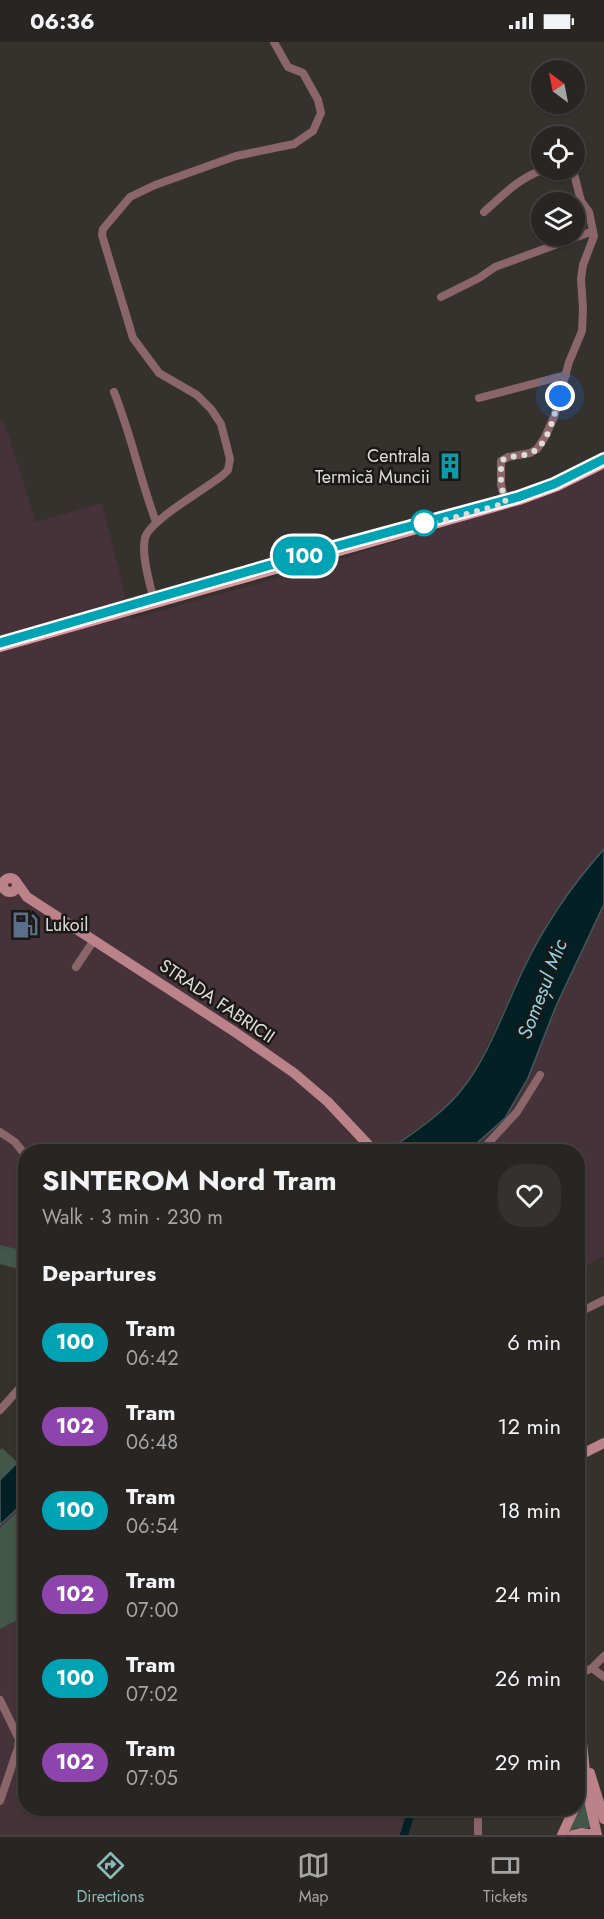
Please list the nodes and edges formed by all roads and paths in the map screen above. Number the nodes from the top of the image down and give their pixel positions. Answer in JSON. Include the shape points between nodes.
{"nodes":[{"id":1,"x":274,"y":42,"type":"edge"},
{"id":2,"x":531,"y":174,"type":"edge"},
{"id":3,"x":576,"y":180,"type":"edge"},
{"id":4,"x":484,"y":212,"type":"dead end"},
{"id":5,"x":593,"y":231,"type":"junction"},
{"id":6,"x":441,"y":297,"type":"dead end"},
{"id":7,"x":566,"y":375,"type":"junction"},
{"id":8,"x":114,"y":392,"type":"dead end"},
{"id":9,"x":479,"y":398,"type":"dead end"},
{"id":10,"x":604,"y":462,"type":"edge"},
{"id":11,"x":506,"y":503,"type":"junction"},
{"id":12,"x":156,"y":522,"type":"junction"},
{"id":13,"x":155,"y":603,"type":"junction"},
{"id":14,"x":0,"y":646,"type":"edge"},
{"id":15,"x":5,"y":887,"type":"edge"},
{"id":16,"x":94,"y":940,"type":"junction"},
{"id":17,"x":76,"y":967,"type":"dead end"},
{"id":18,"x":540,"y":1075,"type":"dead end"},
{"id":19,"x":0,"y":1132,"type":"edge"},
{"id":20,"x":367,"y":1144,"type":"edge"},
{"id":21,"x":487,"y":1144,"type":"edge"},
{"id":22,"x":18,"y":1146,"type":"edge"},
{"id":23,"x":604,"y":1300,"type":"edge"},
{"id":24,"x":585,"y":1310,"type":"edge"},
{"id":25,"x":18,"y":1390,"type":"edge"},
{"id":26,"x":0,"y":1410,"type":"edge"},
{"id":27,"x":604,"y":1443,"type":"edge"},
{"id":28,"x":585,"y":1452,"type":"edge"},
{"id":29,"x":604,"y":1656,"type":"edge"},
{"id":30,"x":592,"y":1668,"type":"junction"},
{"id":31,"x":585,"y":1672,"type":"edge"},
{"id":32,"x":604,"y":1677,"type":"edge"},
{"id":33,"x":0,"y":1700,"type":"edge"},
{"id":34,"x":2,"y":1707,"type":"edge"},
{"id":35,"x":18,"y":1737,"type":"edge"},
{"id":36,"x":18,"y":1748,"type":"edge"},
{"id":37,"x":585,"y":1754,"type":"edge"},
{"id":38,"x":592,"y":1792,"type":"junction"},
{"id":39,"x":585,"y":1794,"type":"edge"},
{"id":40,"x":0,"y":1801,"type":"edge"},
{"id":41,"x":478,"y":1816,"type":"edge"},
{"id":42,"x":571,"y":1816,"type":"edge"},
{"id":43,"x":604,"y":1819,"type":"edge"},
{"id":44,"x":478,"y":1835,"type":"edge"},
{"id":45,"x":562,"y":1835,"type":"edge"},
{"id":46,"x":573,"y":1835,"type":"edge"},
{"id":47,"x":597,"y":1835,"type":"edge"}],
"edges":[{"from":1,"to":12,"type":"street","via":[[288,67],[303,74],[318,100],[321,113],[313,131],[294,144],[246,153],[169,178],[130,197],[104,229],[102,241],[129,329],[159,373],[189,389],[211,409],[221,424],[230,459],[228,470],[219,478]]},
{"from":2,"to":4,"type":"street","via":[[510,187]]},
{"from":3,"to":5,"type":"street"},
{"from":5,"to":6,"type":"street","via":[[495,267]]},
{"from":5,"to":7,"type":"street","via":[[580,279],[582,331]]},
{"from":7,"to":9,"type":"street"},
{"from":7,"to":11,"type":"street","via":[[554,417],[541,443],[530,453],[501,461]]},
{"from":8,"to":12,"type":"street"},
{"from":10,"to":11,"type":"main road","via":[[557,485]]},
{"from":11,"to":13,"type":"main road"},
{"from":12,"to":13,"type":"street","via":[[146,535],[144,549]]},
{"from":13,"to":14,"type":"main road"},
{"from":15,"to":16,"type":"main road","name":"STRADA FABRICII"},
{"from":16,"to":17,"type":"street"},
{"from":16,"to":20,"type":"main road","name":"STRADA FABRICII","via":[[277,1061],[328,1102]]},
{"from":18,"to":21,"type":"street","via":[[517,1112]]},
{"from":19,"to":22,"type":"street"},
{"from":23,"to":24,"type":"street"},
{"from":25,"to":26,"type":"street"},
{"from":27,"to":28,"type":"main road"},
{"from":29,"to":30,"type":"street"},
{"from":30,"to":31,"type":"street"},
{"from":30,"to":32,"type":"street"},
{"from":33,"to":34,"type":"street"},
{"from":34,"to":35,"type":"street"},
{"from":36,"to":40,"type":"street"},
{"from":37,"to":38,"type":"main road"},
{"from":38,"to":39,"type":"main road"},
{"from":38,"to":43,"type":"main road"},
{"from":38,"to":47,"type":"main road"},
{"from":41,"to":44,"type":"street"},
{"from":42,"to":45,"type":"main road"},
{"from":46,"to":47,"type":"main road"}]}
